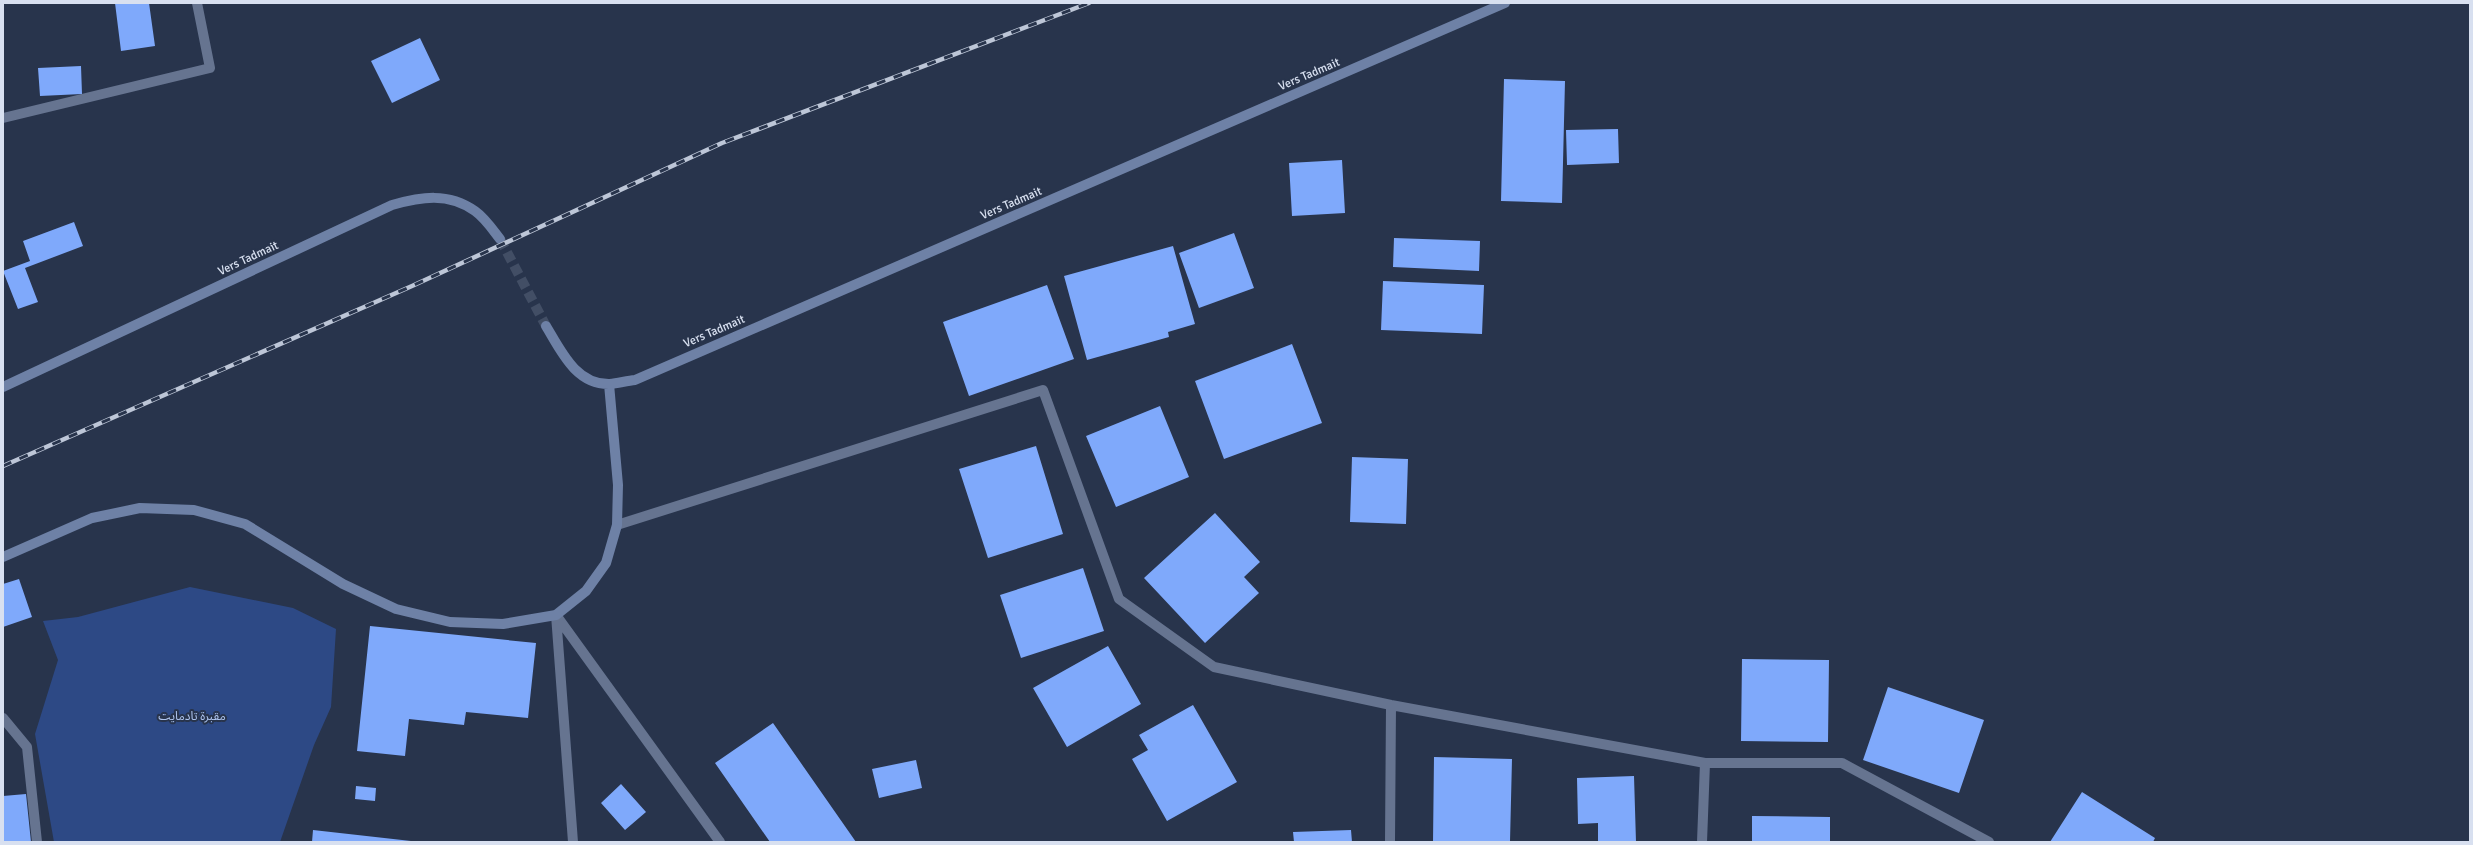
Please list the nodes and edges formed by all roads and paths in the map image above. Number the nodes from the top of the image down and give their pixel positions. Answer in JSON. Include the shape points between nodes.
{"nodes":[{"id":1,"x":197,"y":3,"type":"edge"},
{"id":2,"x":1505,"y":3,"type":"edge"},
{"id":3,"x":3,"y":118,"type":"edge"},
{"id":4,"x":500,"y":239,"type":"tunnel mouth"},
{"id":5,"x":546,"y":326,"type":"tunnel mouth"},
{"id":6,"x":609,"y":384,"type":"junction"},
{"id":7,"x":3,"y":387,"type":"edge"},
{"id":8,"x":617,"y":525,"type":"junction"},
{"id":9,"x":3,"y":557,"type":"edge"},
{"id":10,"x":556,"y":615,"type":"junction"},
{"id":11,"x":1390,"y":705,"type":"junction"},
{"id":12,"x":3,"y":718,"type":"edge"},
{"id":13,"x":1705,"y":763,"type":"junction"},
{"id":14,"x":37,"y":842,"type":"edge"},
{"id":15,"x":573,"y":842,"type":"edge"},
{"id":16,"x":720,"y":842,"type":"edge"},
{"id":17,"x":1390,"y":842,"type":"edge"},
{"id":18,"x":1702,"y":842,"type":"edge"},
{"id":19,"x":1989,"y":842,"type":"edge"}],
"edges":[{"from":1,"to":3,"type":"street","via":[[210,68]]},
{"from":2,"to":6,"type":"main road","name":"Vers Tadmait","via":[[635,380]]},
{"from":4,"to":7,"type":"main road","name":"Vers Tadmait","via":[[476,211],[453,200],[422,197],[392,205]]},
{"from":5,"to":6,"type":"main road","name":"Vers Tadmait","via":[[570,366],[587,378]]},
{"from":6,"to":8,"type":"main road","via":[[618,485]]},
{"from":8,"to":10,"type":"main road","via":[[606,563],[586,591]]},
{"from":8,"to":11,"type":"street","via":[[1043,390],[1119,599],[1214,667]]},
{"from":9,"to":10,"type":"main road","via":[[92,518],[140,508],[194,510],[245,524],[343,584],[396,609],[450,622],[496,624]]},
{"from":10,"to":15,"type":"street"},
{"from":10,"to":16,"type":"street"},
{"from":11,"to":13,"type":"street"},
{"from":11,"to":17,"type":"street"},
{"from":12,"to":14,"type":"street","via":[[27,747]]},
{"from":13,"to":18,"type":"street"},
{"from":13,"to":19,"type":"street","via":[[1842,763]]}]}
